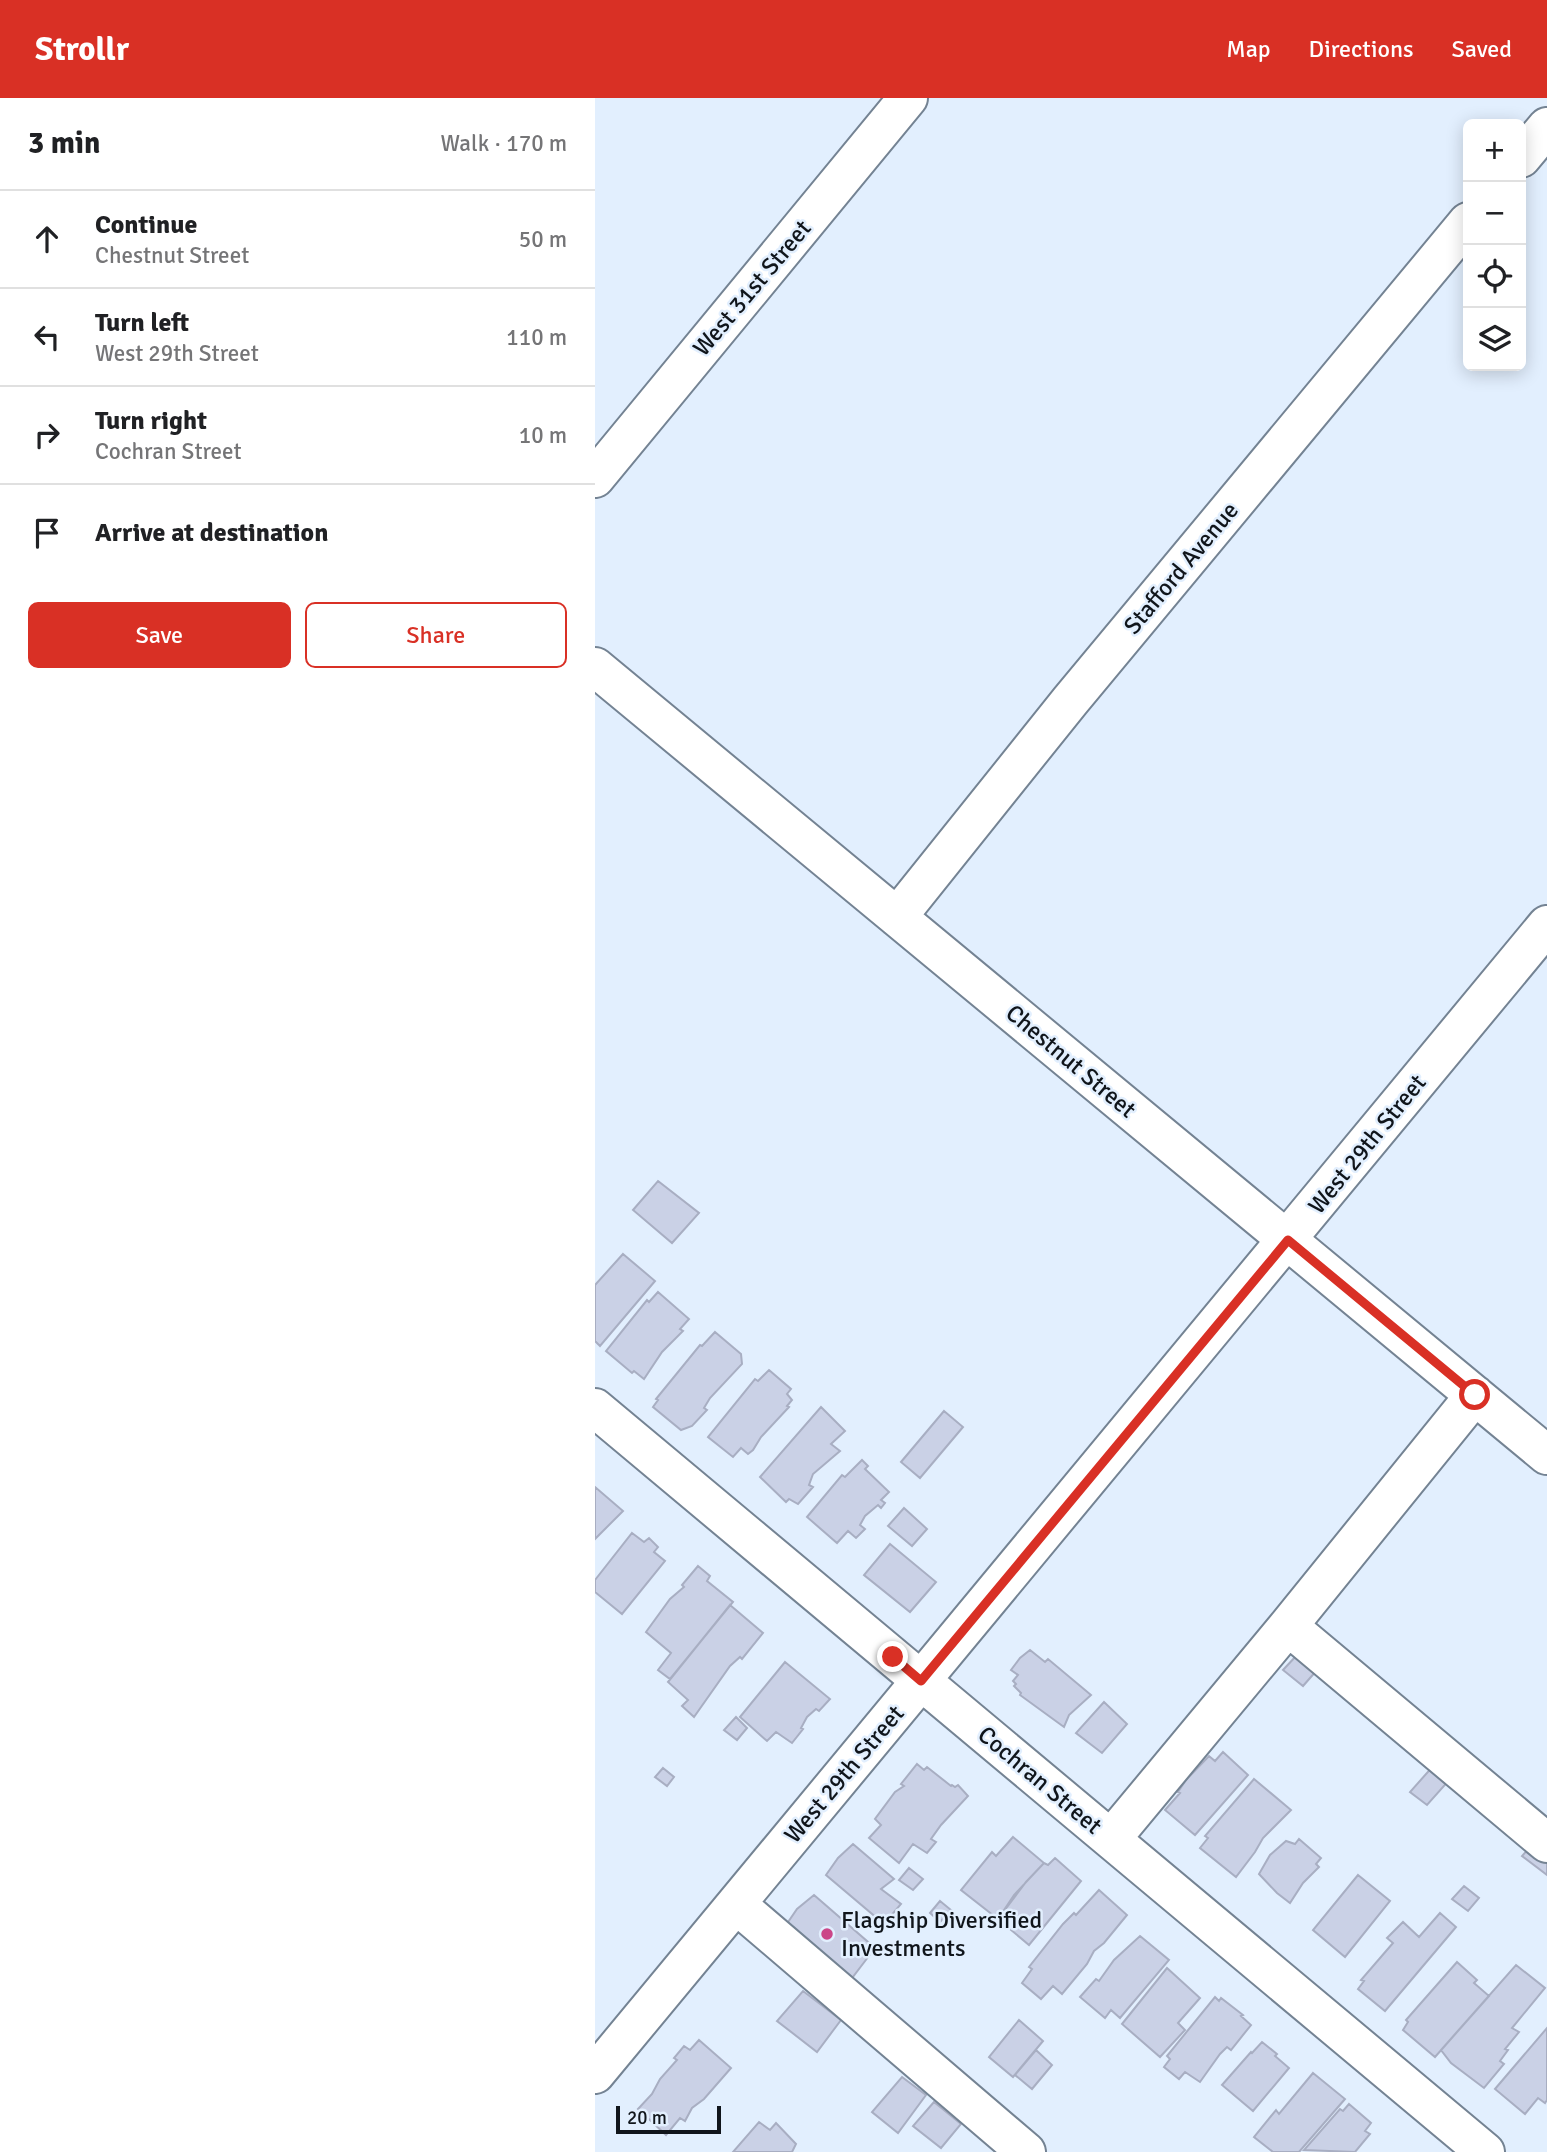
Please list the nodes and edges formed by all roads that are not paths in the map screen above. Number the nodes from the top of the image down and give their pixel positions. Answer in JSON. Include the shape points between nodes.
{"nodes":[{"id":1,"x":908,"y":98,"type":"edge"},
{"id":2,"x":1547,"y":127,"type":"edge"},
{"id":3,"x":1526,"y":153,"type":"edge"},
{"id":4,"x":1463,"y":228,"type":"edge"},
{"id":5,"x":595,"y":478,"type":"edge"},
{"id":6,"x":595,"y":667,"type":"edge"},
{"id":7,"x":897,"y":917,"type":"junction"},
{"id":8,"x":1547,"y":925,"type":"edge"},
{"id":9,"x":1288,"y":1240,"type":"junction"},
{"id":10,"x":1475,"y":1395,"type":"junction"},
{"id":11,"x":595,"y":1408,"type":"edge"},
{"id":12,"x":1547,"y":1455,"type":"edge"},
{"id":13,"x":1288,"y":1626,"type":"junction"},
{"id":14,"x":921,"y":1681,"type":"junction"},
{"id":15,"x":1111,"y":1839,"type":"junction"},
{"id":16,"x":1547,"y":1843,"type":"edge"},
{"id":17,"x":736,"y":1904,"type":"junction"},
{"id":18,"x":595,"y":2074,"type":"edge"},
{"id":19,"x":1026,"y":2152,"type":"edge"},
{"id":20,"x":1485,"y":2152,"type":"edge"}],
"edges":[{"from":1,"to":5,"type":"street","name":"West 31st Street"},
{"from":2,"to":3,"type":"street"},
{"from":4,"to":7,"type":"street","name":"Stafford Avenue"},
{"from":6,"to":7,"type":"street","name":"Chestnut Street"},
{"from":7,"to":9,"type":"street","name":"Chestnut Street"},
{"from":8,"to":9,"type":"street","name":"West 29th Street"},
{"from":9,"to":10,"type":"street","name":"Chestnut Street"},
{"from":9,"to":14,"type":"street","name":"West 29th Street"},
{"from":10,"to":12,"type":"street","name":"Chestnut Street"},
{"from":10,"to":13,"type":"street"},
{"from":11,"to":14,"type":"street","name":"Cochran Street"},
{"from":13,"to":15,"type":"street"},
{"from":13,"to":16,"type":"street"},
{"from":14,"to":15,"type":"street","name":"Cochran Street"},
{"from":14,"to":17,"type":"street","name":"West 29th Street"},
{"from":15,"to":20,"type":"street","name":"Cochran Street"},
{"from":17,"to":18,"type":"street","name":"West 29th Street"},
{"from":17,"to":19,"type":"street"}]}
